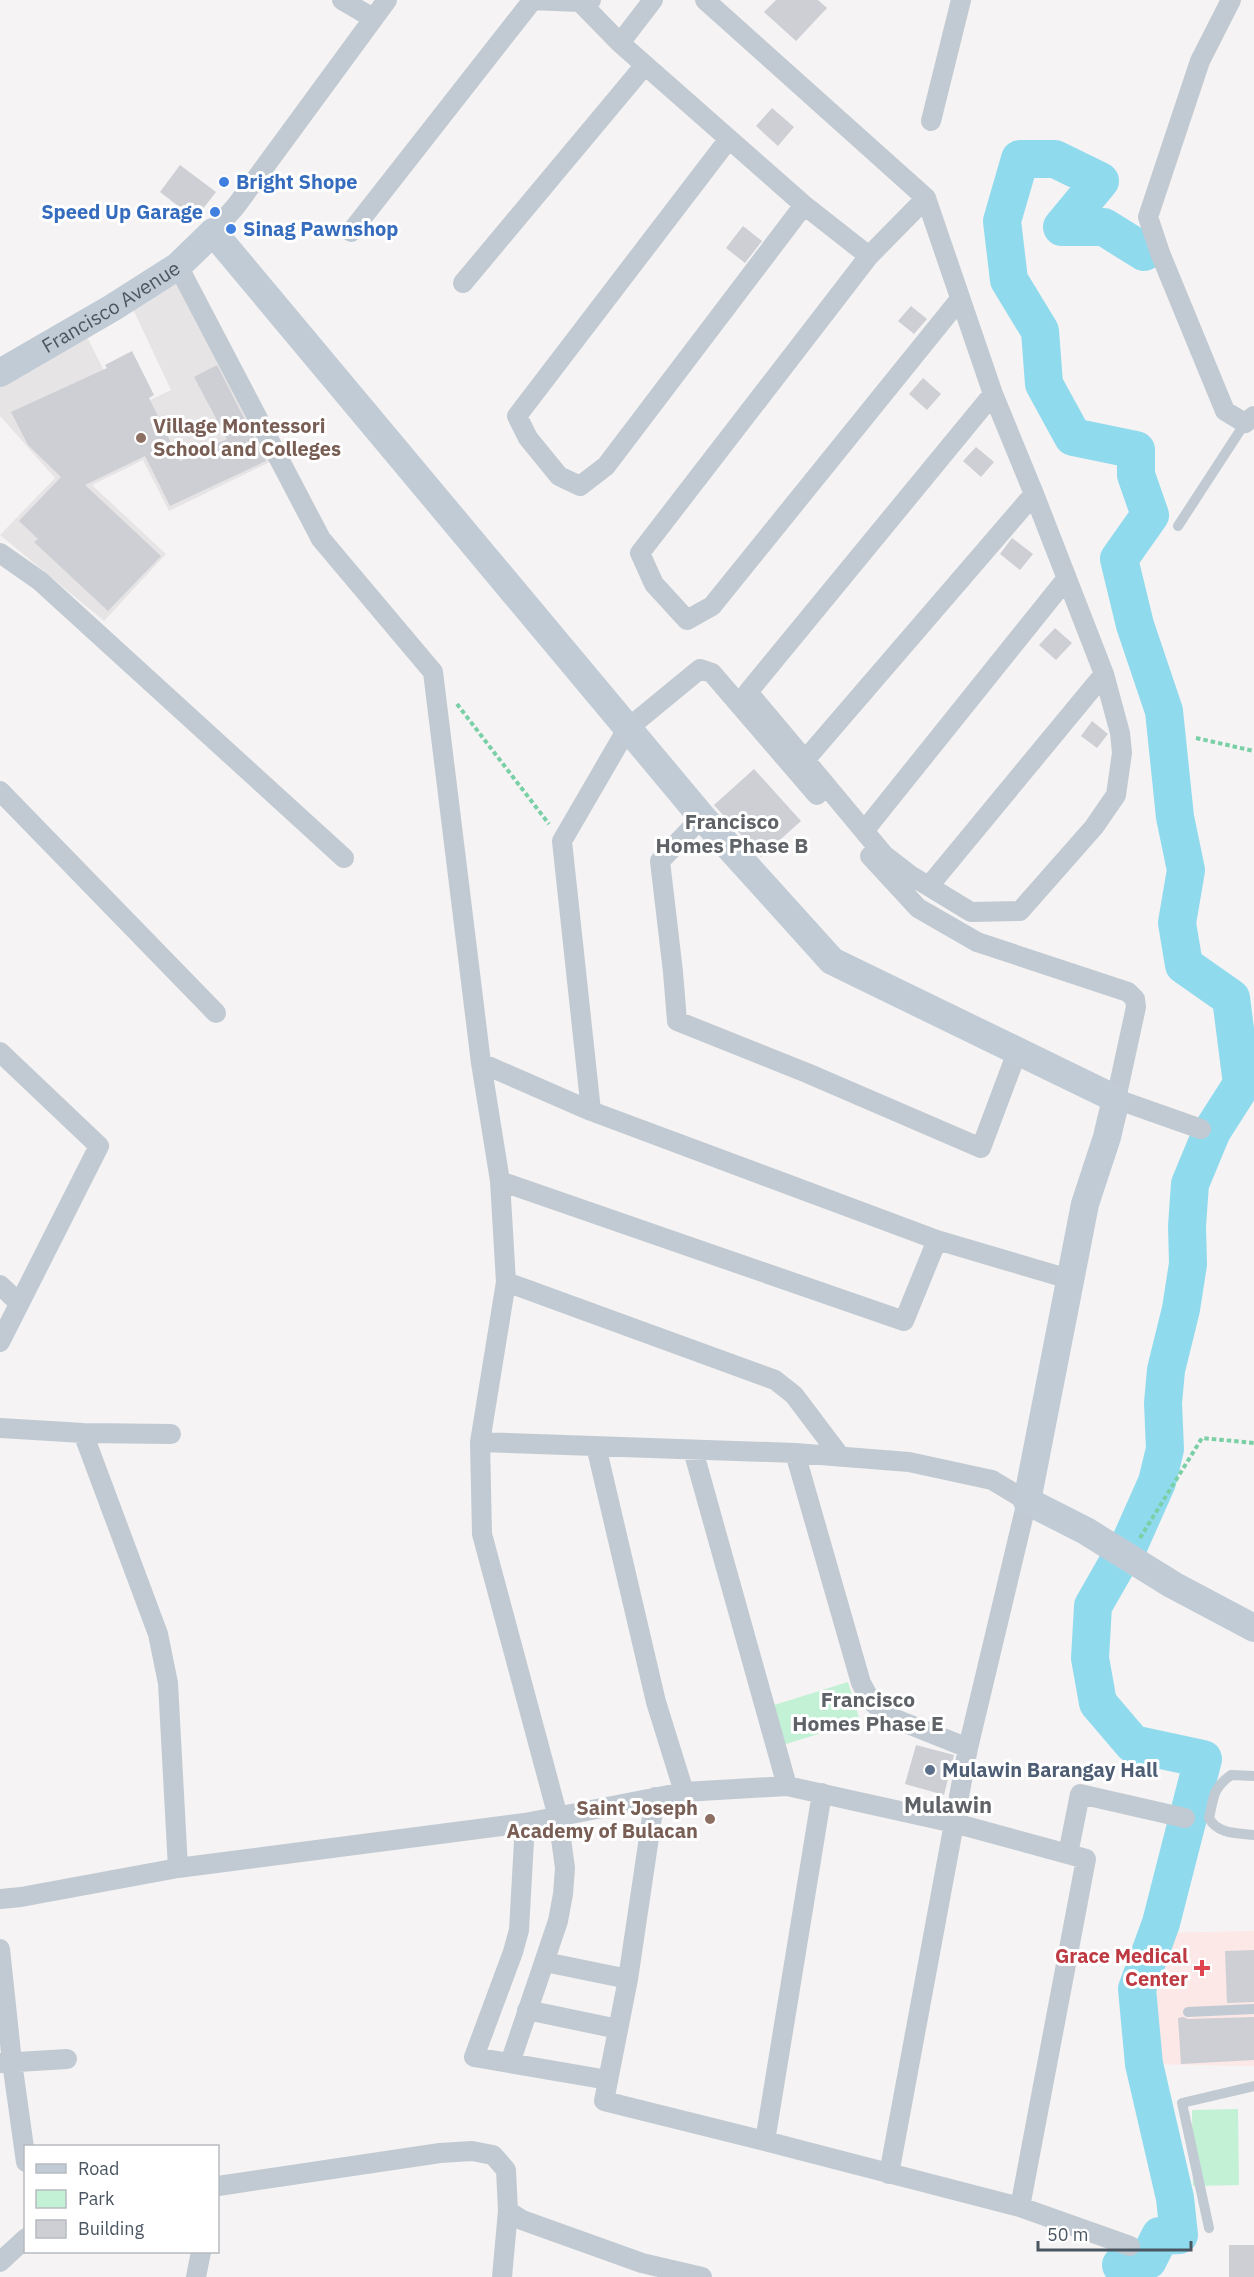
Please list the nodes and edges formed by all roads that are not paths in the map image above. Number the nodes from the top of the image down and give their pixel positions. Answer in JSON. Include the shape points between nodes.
{"nodes":[{"id":1,"x":342,"y":0,"type":"edge"},
{"id":2,"x":387,"y":0,"type":"edge"},
{"id":3,"x":532,"y":0,"type":"edge"},
{"id":4,"x":653,"y":0,"type":"edge"},
{"id":5,"x":705,"y":0,"type":"edge"},
{"id":6,"x":1231,"y":0,"type":"edge"},
{"id":7,"x":585,"y":1,"type":"edge"},
{"id":8,"x":955,"y":2,"type":"edge"},
{"id":9,"x":373,"y":18,"type":"junction"},
{"id":10,"x":620,"y":43,"type":"junction"},
{"id":11,"x":645,"y":65,"type":"junction"},
{"id":12,"x":931,"y":121,"type":"dead end"},
{"id":13,"x":729,"y":140,"type":"junction"},
{"id":14,"x":926,"y":198,"type":"junction"},
{"id":15,"x":804,"y":205,"type":"junction"},
{"id":16,"x":213,"y":232,"type":"junction"},
{"id":17,"x":351,"y":232,"type":"dead end"},
{"id":18,"x":869,"y":256,"type":"junction"},
{"id":19,"x":177,"y":266,"type":"junction"},
{"id":20,"x":463,"y":283,"type":"dead end"},
{"id":21,"x":960,"y":299,"type":"junction"},
{"id":22,"x":0,"y":373,"type":"edge"},
{"id":23,"x":993,"y":394,"type":"junction"},
{"id":24,"x":1250,"y":420,"type":"edge"},
{"id":25,"x":1034,"y":494,"type":"junction"},
{"id":26,"x":1178,"y":526,"type":"dead end"},
{"id":27,"x":0,"y":553,"type":"edge"},
{"id":28,"x":1067,"y":578,"type":"junction"},
{"id":29,"x":1104,"y":674,"type":"junction"},
{"id":30,"x":627,"y":729,"type":"junction"},
{"id":31,"x":806,"y":760,"type":"junction"},
{"id":32,"x":0,"y":791,"type":"edge"},
{"id":33,"x":702,"y":817,"type":"junction"},
{"id":34,"x":864,"y":831,"type":"junction"},
{"id":35,"x":344,"y":858,"type":"dead end"},
{"id":36,"x":929,"y":886,"type":"junction"},
{"id":37,"x":216,"y":1013,"type":"dead end"},
{"id":38,"x":0,"y":1052,"type":"edge"},
{"id":39,"x":1017,"y":1052,"type":"junction"},
{"id":40,"x":481,"y":1063,"type":"junction"},
{"id":41,"x":1116,"y":1098,"type":"junction"},
{"id":42,"x":591,"y":1111,"type":"junction"},
{"id":43,"x":1200,"y":1129,"type":"dead end"},
{"id":44,"x":500,"y":1181,"type":"junction"},
{"id":45,"x":937,"y":1240,"type":"junction"},
{"id":46,"x":1069,"y":1279,"type":"junction"},
{"id":47,"x":506,"y":1282,"type":"junction"},
{"id":48,"x":0,"y":1285,"type":"edge"},
{"id":49,"x":19,"y":1303,"type":"junction"},
{"id":50,"x":0,"y":1342,"type":"edge"},
{"id":51,"x":0,"y":1428,"type":"edge"},
{"id":52,"x":83,"y":1433,"type":"junction"},
{"id":53,"x":171,"y":1434,"type":"dead end"},
{"id":54,"x":480,"y":1442,"type":"junction"},
{"id":55,"x":596,"y":1446,"type":"junction"},
{"id":56,"x":693,"y":1450,"type":"junction"},
{"id":57,"x":795,"y":1453,"type":"junction"},
{"id":58,"x":840,"y":1456,"type":"junction"},
{"id":59,"x":1027,"y":1500,"type":"junction"},
{"id":60,"x":1254,"y":1628,"type":"edge"},
{"id":61,"x":968,"y":1748,"type":"junction"},
{"id":62,"x":1254,"y":1776,"type":"edge"},
{"id":63,"x":787,"y":1786,"type":"junction"},
{"id":64,"x":684,"y":1792,"type":"junction"},
{"id":65,"x":822,"y":1793,"type":"junction"},
{"id":66,"x":655,"y":1797,"type":"junction"},
{"id":67,"x":558,"y":1817,"type":"junction"},
{"id":68,"x":1185,"y":1818,"type":"dead end"},
{"id":69,"x":525,"y":1823,"type":"junction"},
{"id":70,"x":954,"y":1823,"type":"junction"},
{"id":71,"x":1254,"y":1835,"type":"edge"},
{"id":72,"x":1068,"y":1854,"type":"junction"},
{"id":73,"x":178,"y":1868,"type":"junction"},
{"id":74,"x":0,"y":1899,"type":"edge"},
{"id":75,"x":0,"y":1949,"type":"edge"},
{"id":76,"x":545,"y":1962,"type":"junction"},
{"id":77,"x":628,"y":1979,"type":"junction"},
{"id":78,"x":1254,"y":2009,"type":"edge"},
{"id":79,"x":527,"y":2010,"type":"junction"},
{"id":80,"x":1188,"y":2012,"type":"dead end"},
{"id":81,"x":618,"y":2029,"type":"junction"},
{"id":82,"x":67,"y":2059,"type":"dead end"},
{"id":83,"x":6,"y":2062,"type":"edge"},
{"id":84,"x":510,"y":2063,"type":"junction"},
{"id":85,"x":608,"y":2080,"type":"junction"},
{"id":86,"x":1254,"y":2086,"type":"edge"},
{"id":87,"x":765,"y":2141,"type":"junction"},
{"id":88,"x":24,"y":2152,"type":"edge"},
{"id":89,"x":889,"y":2175,"type":"junction"},
{"id":90,"x":219,"y":2186,"type":"edge"},
{"id":91,"x":1020,"y":2207,"type":"junction"},
{"id":92,"x":508,"y":2211,"type":"junction"},
{"id":93,"x":1209,"y":2228,"type":"dead end"},
{"id":94,"x":24,"y":2240,"type":"edge"},
{"id":95,"x":1130,"y":2246,"type":"dead end"},
{"id":96,"x":201,"y":2253,"type":"edge"},
{"id":97,"x":0,"y":2262,"type":"edge"},
{"id":98,"x":646,"y":2270,"type":"edge"},
{"id":99,"x":196,"y":2277,"type":"edge"},
{"id":100,"x":502,"y":2277,"type":"edge"},
{"id":101,"x":702,"y":2277,"type":"edge"}],
"edges":[{"from":1,"to":9,"type":"street"},
{"from":2,"to":9,"type":"street"},
{"from":3,"to":7,"type":"street"},
{"from":3,"to":17,"type":"street"},
{"from":4,"to":10,"type":"street"},
{"from":5,"to":14,"type":"street"},
{"from":6,"to":24,"type":"street","via":[[1200,61],[1148,217],[1225,411]]},
{"from":7,"to":10,"type":"street"},
{"from":8,"to":12,"type":"street"},
{"from":9,"to":16,"type":"street"},
{"from":10,"to":11,"type":"street"},
{"from":11,"to":13,"type":"street"},
{"from":11,"to":20,"type":"street"},
{"from":13,"to":15,"type":"street"},
{"from":13,"to":15,"type":"street","via":[[517,416],[528,438],[559,476],[580,486],[606,466]]},
{"from":14,"to":18,"type":"street"},
{"from":14,"to":21,"type":"street"},
{"from":15,"to":18,"type":"street"},
{"from":16,"to":19,"type":"street","name":"Francisco Avenue"},
{"from":16,"to":30,"type":"street"},
{"from":18,"to":21,"type":"street","via":[[640,553],[654,584],[687,620],[712,606]]},
{"from":19,"to":22,"type":"street","name":"Francisco Avenue"},
{"from":19,"to":40,"type":"street","via":[[321,539],[433,672]]},
{"from":21,"to":23,"type":"street"},
{"from":23,"to":25,"type":"street"},
{"from":23,"to":31,"type":"street","via":[[748,692]]},
{"from":24,"to":26,"type":"lane"},
{"from":25,"to":28,"type":"street"},
{"from":25,"to":31,"type":"street"},
{"from":27,"to":35,"type":"street","via":[[40,581]]},
{"from":28,"to":29,"type":"street"},
{"from":28,"to":34,"type":"street"},
{"from":29,"to":36,"type":"street"},
{"from":29,"to":36,"type":"street","via":[[1122,753],[1116,795],[1094,827],[1020,911],[971,912]]},
{"from":30,"to":33,"type":"street"},
{"from":30,"to":41,"type":"street","via":[[700,669],[712,673],[918,908],[977,942],[1128,992],[1135,999]]},
{"from":30,"to":42,"type":"street","via":[[562,842]]},
{"from":31,"to":34,"type":"street"},
{"from":32,"to":37,"type":"street"},
{"from":33,"to":39,"type":"street","via":[[832,961]]},
{"from":33,"to":39,"type":"street","via":[[660,861],[677,1021],[981,1148]]},
{"from":34,"to":36,"type":"street","via":[[884,855]]},
{"from":38,"to":49,"type":"street","via":[[99,1146]]},
{"from":39,"to":41,"type":"street"},
{"from":40,"to":42,"type":"street"},
{"from":40,"to":44,"type":"street"},
{"from":41,"to":43,"type":"street"},
{"from":41,"to":46,"type":"street","via":[[1084,1204]]},
{"from":42,"to":45,"type":"street"},
{"from":44,"to":45,"type":"street","via":[[904,1321]]},
{"from":44,"to":47,"type":"street"},
{"from":45,"to":46,"type":"street"},
{"from":46,"to":59,"type":"street"},
{"from":47,"to":54,"type":"street"},
{"from":47,"to":58,"type":"street","via":[[775,1380],[794,1395]]},
{"from":48,"to":49,"type":"street"},
{"from":49,"to":50,"type":"street"},
{"from":51,"to":52,"type":"street"},
{"from":52,"to":53,"type":"street"},
{"from":52,"to":73,"type":"street","via":[[158,1634],[168,1683]]},
{"from":54,"to":55,"type":"street"},
{"from":54,"to":67,"type":"street","via":[[482,1534]]},
{"from":55,"to":56,"type":"street"},
{"from":55,"to":64,"type":"street","via":[[656,1702]]},
{"from":56,"to":57,"type":"street"},
{"from":56,"to":63,"type":"street"},
{"from":57,"to":58,"type":"street"},
{"from":57,"to":61,"type":"street","via":[[861,1683],[871,1701],[888,1716]]},
{"from":58,"to":59,"type":"street","via":[[909,1462],[992,1480]]},
{"from":59,"to":60,"type":"street"},
{"from":59,"to":61,"type":"street"},
{"from":61,"to":70,"type":"street"},
{"from":62,"to":71,"type":"lane","via":[[1231,1774],[1216,1787],[1209,1818],[1220,1830]]},
{"from":63,"to":64,"type":"street"},
{"from":63,"to":65,"type":"street"},
{"from":64,"to":66,"type":"street"},
{"from":65,"to":70,"type":"street"},
{"from":65,"to":87,"type":"street"},
{"from":66,"to":67,"type":"street"},
{"from":66,"to":77,"type":"street"},
{"from":67,"to":69,"type":"street"},
{"from":67,"to":76,"type":"street","via":[[565,1868],[563,1894]]},
{"from":68,"to":72,"type":"street","via":[[1080,1794]]},
{"from":69,"to":73,"type":"street"},
{"from":69,"to":84,"type":"street","via":[[519,1930],[474,2057]]},
{"from":70,"to":72,"type":"street"},
{"from":70,"to":89,"type":"street"},
{"from":72,"to":91,"type":"street","via":[[1086,1859]]},
{"from":73,"to":74,"type":"street"},
{"from":75,"to":83,"type":"street"},
{"from":76,"to":77,"type":"street"},
{"from":76,"to":79,"type":"street"},
{"from":77,"to":81,"type":"street"},
{"from":78,"to":80,"type":"lane"},
{"from":79,"to":81,"type":"street"},
{"from":79,"to":84,"type":"street"},
{"from":81,"to":85,"type":"street"},
{"from":82,"to":83,"type":"street"},
{"from":83,"to":88,"type":"street"},
{"from":84,"to":85,"type":"street"},
{"from":85,"to":87,"type":"street","via":[[604,2101]]},
{"from":86,"to":93,"type":"lane","via":[[1182,2103]]},
{"from":87,"to":89,"type":"street"},
{"from":89,"to":91,"type":"street"},
{"from":90,"to":92,"type":"street","via":[[472,2151],[493,2155],[506,2170]]},
{"from":91,"to":95,"type":"street"},
{"from":92,"to":98,"type":"street"},
{"from":92,"to":100,"type":"street"},
{"from":94,"to":97,"type":"street"},
{"from":96,"to":99,"type":"street"},
{"from":98,"to":101,"type":"street"}]}
